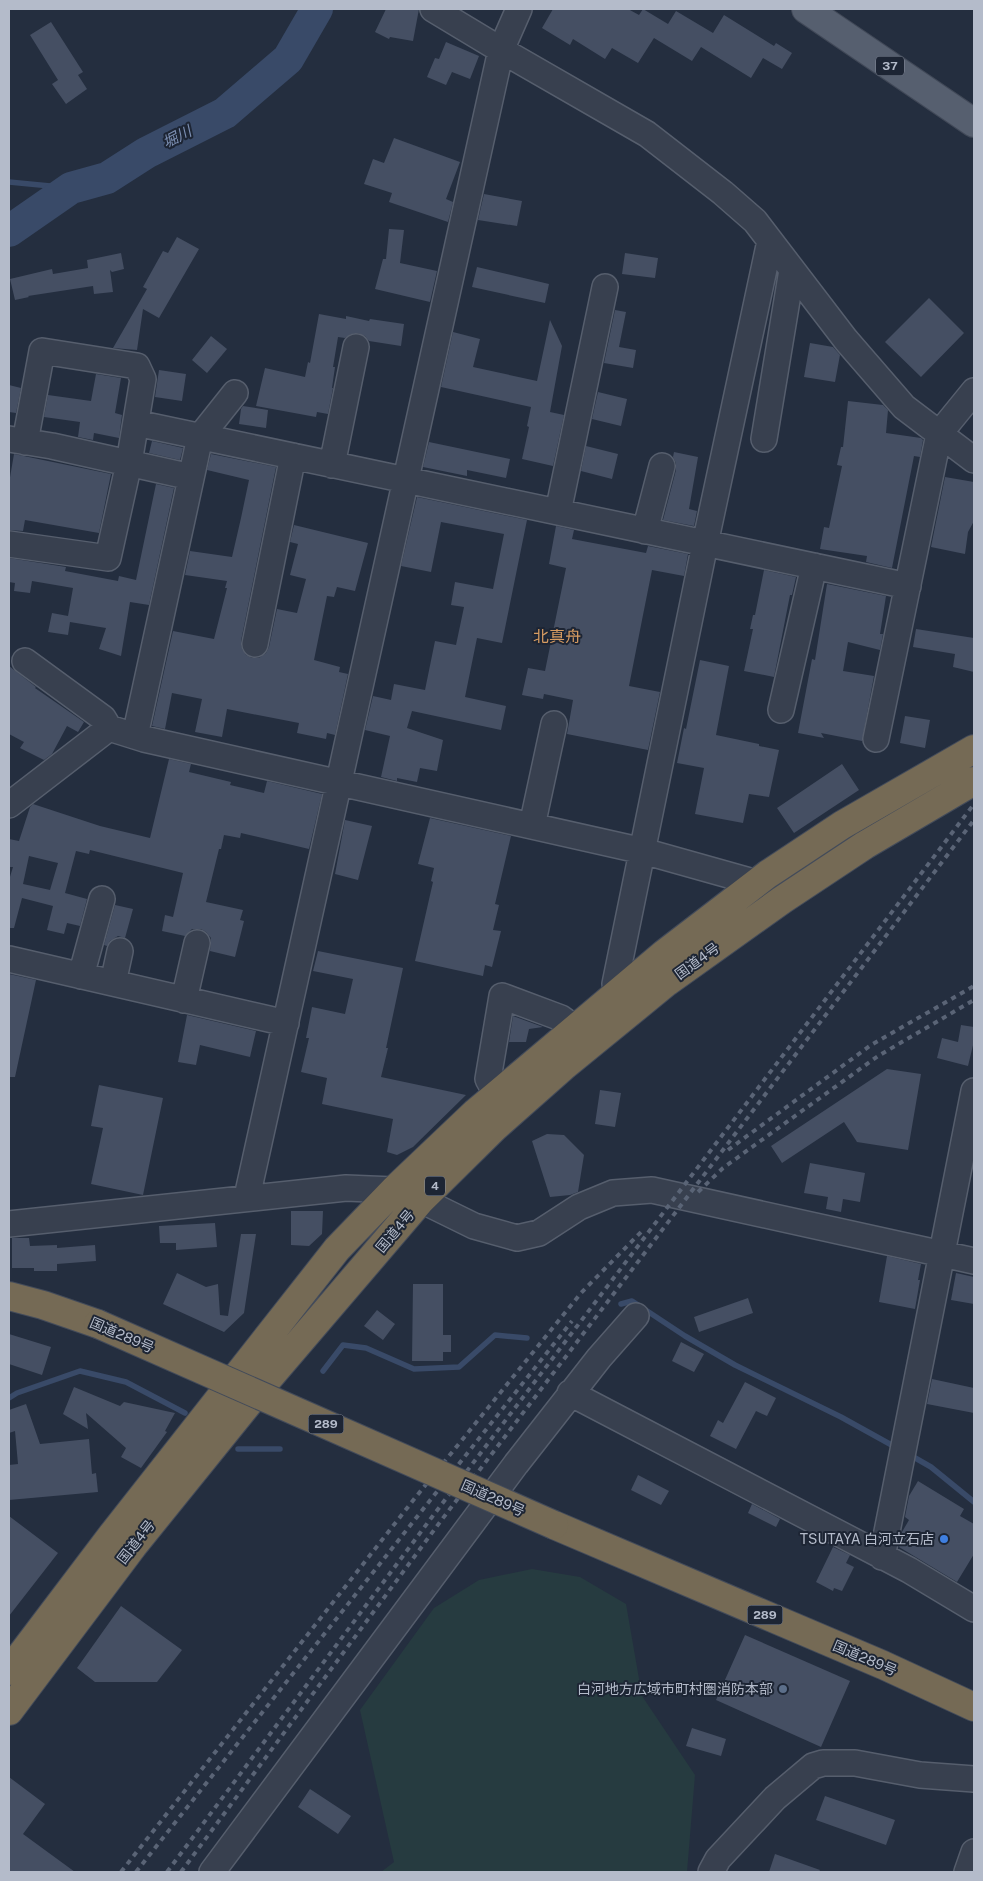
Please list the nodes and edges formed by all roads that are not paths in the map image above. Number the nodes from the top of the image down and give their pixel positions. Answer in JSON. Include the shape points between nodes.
{"nodes":[{"id":1,"x":433,"y":9,"type":"edge"},
{"id":2,"x":519,"y":9,"type":"edge"},
{"id":3,"x":806,"y":9,"type":"edge"},
{"id":4,"x":501,"y":50,"type":"junction"},
{"id":5,"x":974,"y":123,"type":"edge"},
{"id":6,"x":770,"y":241,"type":"junction"},
{"id":7,"x":792,"y":270,"type":"junction"},
{"id":8,"x":605,"y":287,"type":"dead end"},
{"id":9,"x":356,"y":347,"type":"dead end"},
{"id":10,"x":974,"y":391,"type":"edge"},
{"id":11,"x":235,"y":393,"type":"dead end"},
{"id":12,"x":136,"y":423,"type":"junction"},
{"id":13,"x":939,"y":434,"type":"junction"},
{"id":14,"x":200,"y":437,"type":"junction"},
{"id":15,"x":764,"y":439,"type":"dead end"},
{"id":16,"x":17,"y":440,"type":"edge"},
{"id":17,"x":293,"y":456,"type":"junction"},
{"id":18,"x":974,"y":460,"type":"edge"},
{"id":19,"x":129,"y":463,"type":"junction"},
{"id":20,"x":332,"y":465,"type":"junction"},
{"id":21,"x":662,"y":466,"type":"dead end"},
{"id":22,"x":191,"y":477,"type":"junction"},
{"id":23,"x":406,"y":480,"type":"junction"},
{"id":24,"x":558,"y":512,"type":"junction"},
{"id":25,"x":645,"y":531,"type":"junction"},
{"id":26,"x":9,"y":544,"type":"edge"},
{"id":27,"x":705,"y":544,"type":"junction"},
{"id":28,"x":814,"y":566,"type":"junction"},
{"id":29,"x":908,"y":586,"type":"junction"},
{"id":30,"x":255,"y":644,"type":"dead end"},
{"id":31,"x":25,"y":661,"type":"dead end"},
{"id":32,"x":781,"y":710,"type":"dead end"},
{"id":33,"x":554,"y":724,"type":"dead end"},
{"id":34,"x":109,"y":728,"type":"junction"},
{"id":35,"x":135,"y":736,"type":"junction"},
{"id":36,"x":876,"y":739,"type":"dead end"},
{"id":37,"x":974,"y":749,"type":"edge"},
{"id":38,"x":974,"y":781,"type":"edge"},
{"id":39,"x":339,"y":783,"type":"junction"},
{"id":40,"x":9,"y":805,"type":"edge"},
{"id":41,"x":532,"y":826,"type":"junction"},
{"id":42,"x":643,"y":851,"type":"junction"},
{"id":43,"x":757,"y":883,"type":"junction"},
{"id":44,"x":102,"y":899,"type":"dead end"},
{"id":45,"x":197,"y":943,"type":"dead end"},
{"id":46,"x":120,"y":952,"type":"dead end"},
{"id":47,"x":9,"y":959,"type":"edge"},
{"id":48,"x":81,"y":976,"type":"junction"},
{"id":49,"x":112,"y":983,"type":"junction"},
{"id":50,"x":619,"y":992,"type":"junction"},
{"id":51,"x":184,"y":1000,"type":"junction"},
{"id":52,"x":286,"y":1024,"type":"junction"},
{"id":53,"x":576,"y":1029,"type":"junction"},
{"id":54,"x":974,"y":1091,"type":"edge"},
{"id":55,"x":496,"y":1095,"type":"junction"},
{"id":56,"x":394,"y":1190,"type":"junction"},
{"id":57,"x":247,"y":1197,"type":"junction"},
{"id":58,"x":421,"y":1200,"type":"junction"},
{"id":59,"x":9,"y":1224,"type":"edge"},
{"id":60,"x":942,"y":1254,"type":"junction"},
{"id":61,"x":974,"y":1261,"type":"edge"},
{"id":62,"x":9,"y":1296,"type":"edge"},
{"id":63,"x":636,"y":1316,"type":"dead end"},
{"id":64,"x":570,"y":1393,"type":"junction"},
{"id":65,"x":882,"y":1556,"type":"junction"},
{"id":66,"x":974,"y":1609,"type":"edge"},
{"id":67,"x":9,"y":1671,"type":"edge"},
{"id":68,"x":974,"y":1707,"type":"edge"},
{"id":69,"x":9,"y":1710,"type":"edge"},
{"id":70,"x":974,"y":1780,"type":"edge"},
{"id":71,"x":974,"y":1852,"type":"edge"},
{"id":72,"x":212,"y":1872,"type":"edge"},
{"id":73,"x":711,"y":1872,"type":"edge"},
{"id":74,"x":967,"y":1872,"type":"edge"}],
"edges":[{"from":1,"to":4,"type":"street"},
{"from":2,"to":4,"type":"street"},
{"from":3,"to":5,"type":"main road","number":"37"},
{"from":4,"to":6,"type":"street","via":[[647,134],[723,193],[755,221]]},
{"from":4,"to":23,"type":"street"},
{"from":6,"to":7,"type":"street"},
{"from":6,"to":27,"type":"street"},
{"from":7,"to":13,"type":"street","via":[[904,407]]},
{"from":7,"to":15,"type":"street"},
{"from":8,"to":24,"type":"street"},
{"from":9,"to":20,"type":"street"},
{"from":10,"to":13,"type":"street"},
{"from":11,"to":14,"type":"street"},
{"from":12,"to":14,"type":"street"},
{"from":12,"to":16,"type":"street","via":[[143,379],[137,366],[42,351]]},
{"from":12,"to":19,"type":"street"},
{"from":13,"to":18,"type":"street"},
{"from":13,"to":29,"type":"street"},
{"from":14,"to":17,"type":"street"},
{"from":14,"to":22,"type":"street"},
{"from":16,"to":19,"type":"street"},
{"from":17,"to":20,"type":"street"},
{"from":17,"to":30,"type":"street"},
{"from":19,"to":22,"type":"street"},
{"from":19,"to":26,"type":"street","via":[[108,558]]},
{"from":20,"to":23,"type":"street"},
{"from":21,"to":25,"type":"street"},
{"from":22,"to":35,"type":"street"},
{"from":23,"to":24,"type":"street"},
{"from":23,"to":39,"type":"street"},
{"from":24,"to":25,"type":"street"},
{"from":25,"to":27,"type":"street"},
{"from":27,"to":28,"type":"street"},
{"from":27,"to":42,"type":"street"},
{"from":28,"to":29,"type":"street"},
{"from":28,"to":32,"type":"street"},
{"from":29,"to":36,"type":"street"},
{"from":31,"to":34,"type":"street","via":[[103,718]]},
{"from":33,"to":41,"type":"street"},
{"from":34,"to":35,"type":"street"},
{"from":34,"to":40,"type":"street"},
{"from":35,"to":39,"type":"street"},
{"from":37,"to":43,"type":"highway","name":"国道4号","number":"4","via":[[842,824]]},
{"from":38,"to":58,"type":"highway","name":"国道4号","number":"4","via":[[866,845],[667,982],[501,1122]]},
{"from":39,"to":41,"type":"street"},
{"from":39,"to":52,"type":"street"},
{"from":41,"to":42,"type":"street"},
{"from":42,"to":43,"type":"street"},
{"from":42,"to":50,"type":"street","via":[[615,984]]},
{"from":43,"to":50,"type":"highway","name":"国道4号","number":"4"},
{"from":44,"to":48,"type":"street"},
{"from":45,"to":51,"type":"street"},
{"from":46,"to":49,"type":"street"},
{"from":47,"to":48,"type":"street"},
{"from":48,"to":49,"type":"street"},
{"from":49,"to":51,"type":"street"},
{"from":50,"to":53,"type":"highway","name":"国道4号","number":"4"},
{"from":51,"to":52,"type":"street"},
{"from":52,"to":57,"type":"street"},
{"from":53,"to":55,"type":"highway","name":"国道4号","number":"4"},
{"from":53,"to":55,"type":"street","via":[[561,1018],[502,996],[488,1079]]},
{"from":54,"to":60,"type":"street"},
{"from":55,"to":56,"type":"highway","name":"国道4号","number":"4"},
{"from":56,"to":57,"type":"street","via":[[346,1188]]},
{"from":56,"to":58,"type":"street"},
{"from":56,"to":67,"type":"highway","name":"国道4号","number":"4","via":[[337,1248]]},
{"from":57,"to":59,"type":"street"},
{"from":58,"to":60,"type":"street","via":[[474,1226],[517,1238],[539,1233],[579,1207],[613,1193],[652,1190]]},
{"from":58,"to":69,"type":"highway","name":"国道4号","number":"4","via":[[268,1379],[139,1538]]},
{"from":60,"to":61,"type":"street"},
{"from":60,"to":65,"type":"street"},
{"from":62,"to":68,"type":"highway","name":"国道289号","number":"289","bridge":true,"via":[[98,1324]]},
{"from":63,"to":64,"type":"street"},
{"from":64,"to":65,"type":"street"},
{"from":64,"to":72,"type":"street"},
{"from":65,"to":66,"type":"street"},
{"from":70,"to":73,"type":"street","via":[[920,1775],[855,1763],[813,1766],[774,1798],[718,1859]]},
{"from":71,"to":74,"type":"street"}]}
